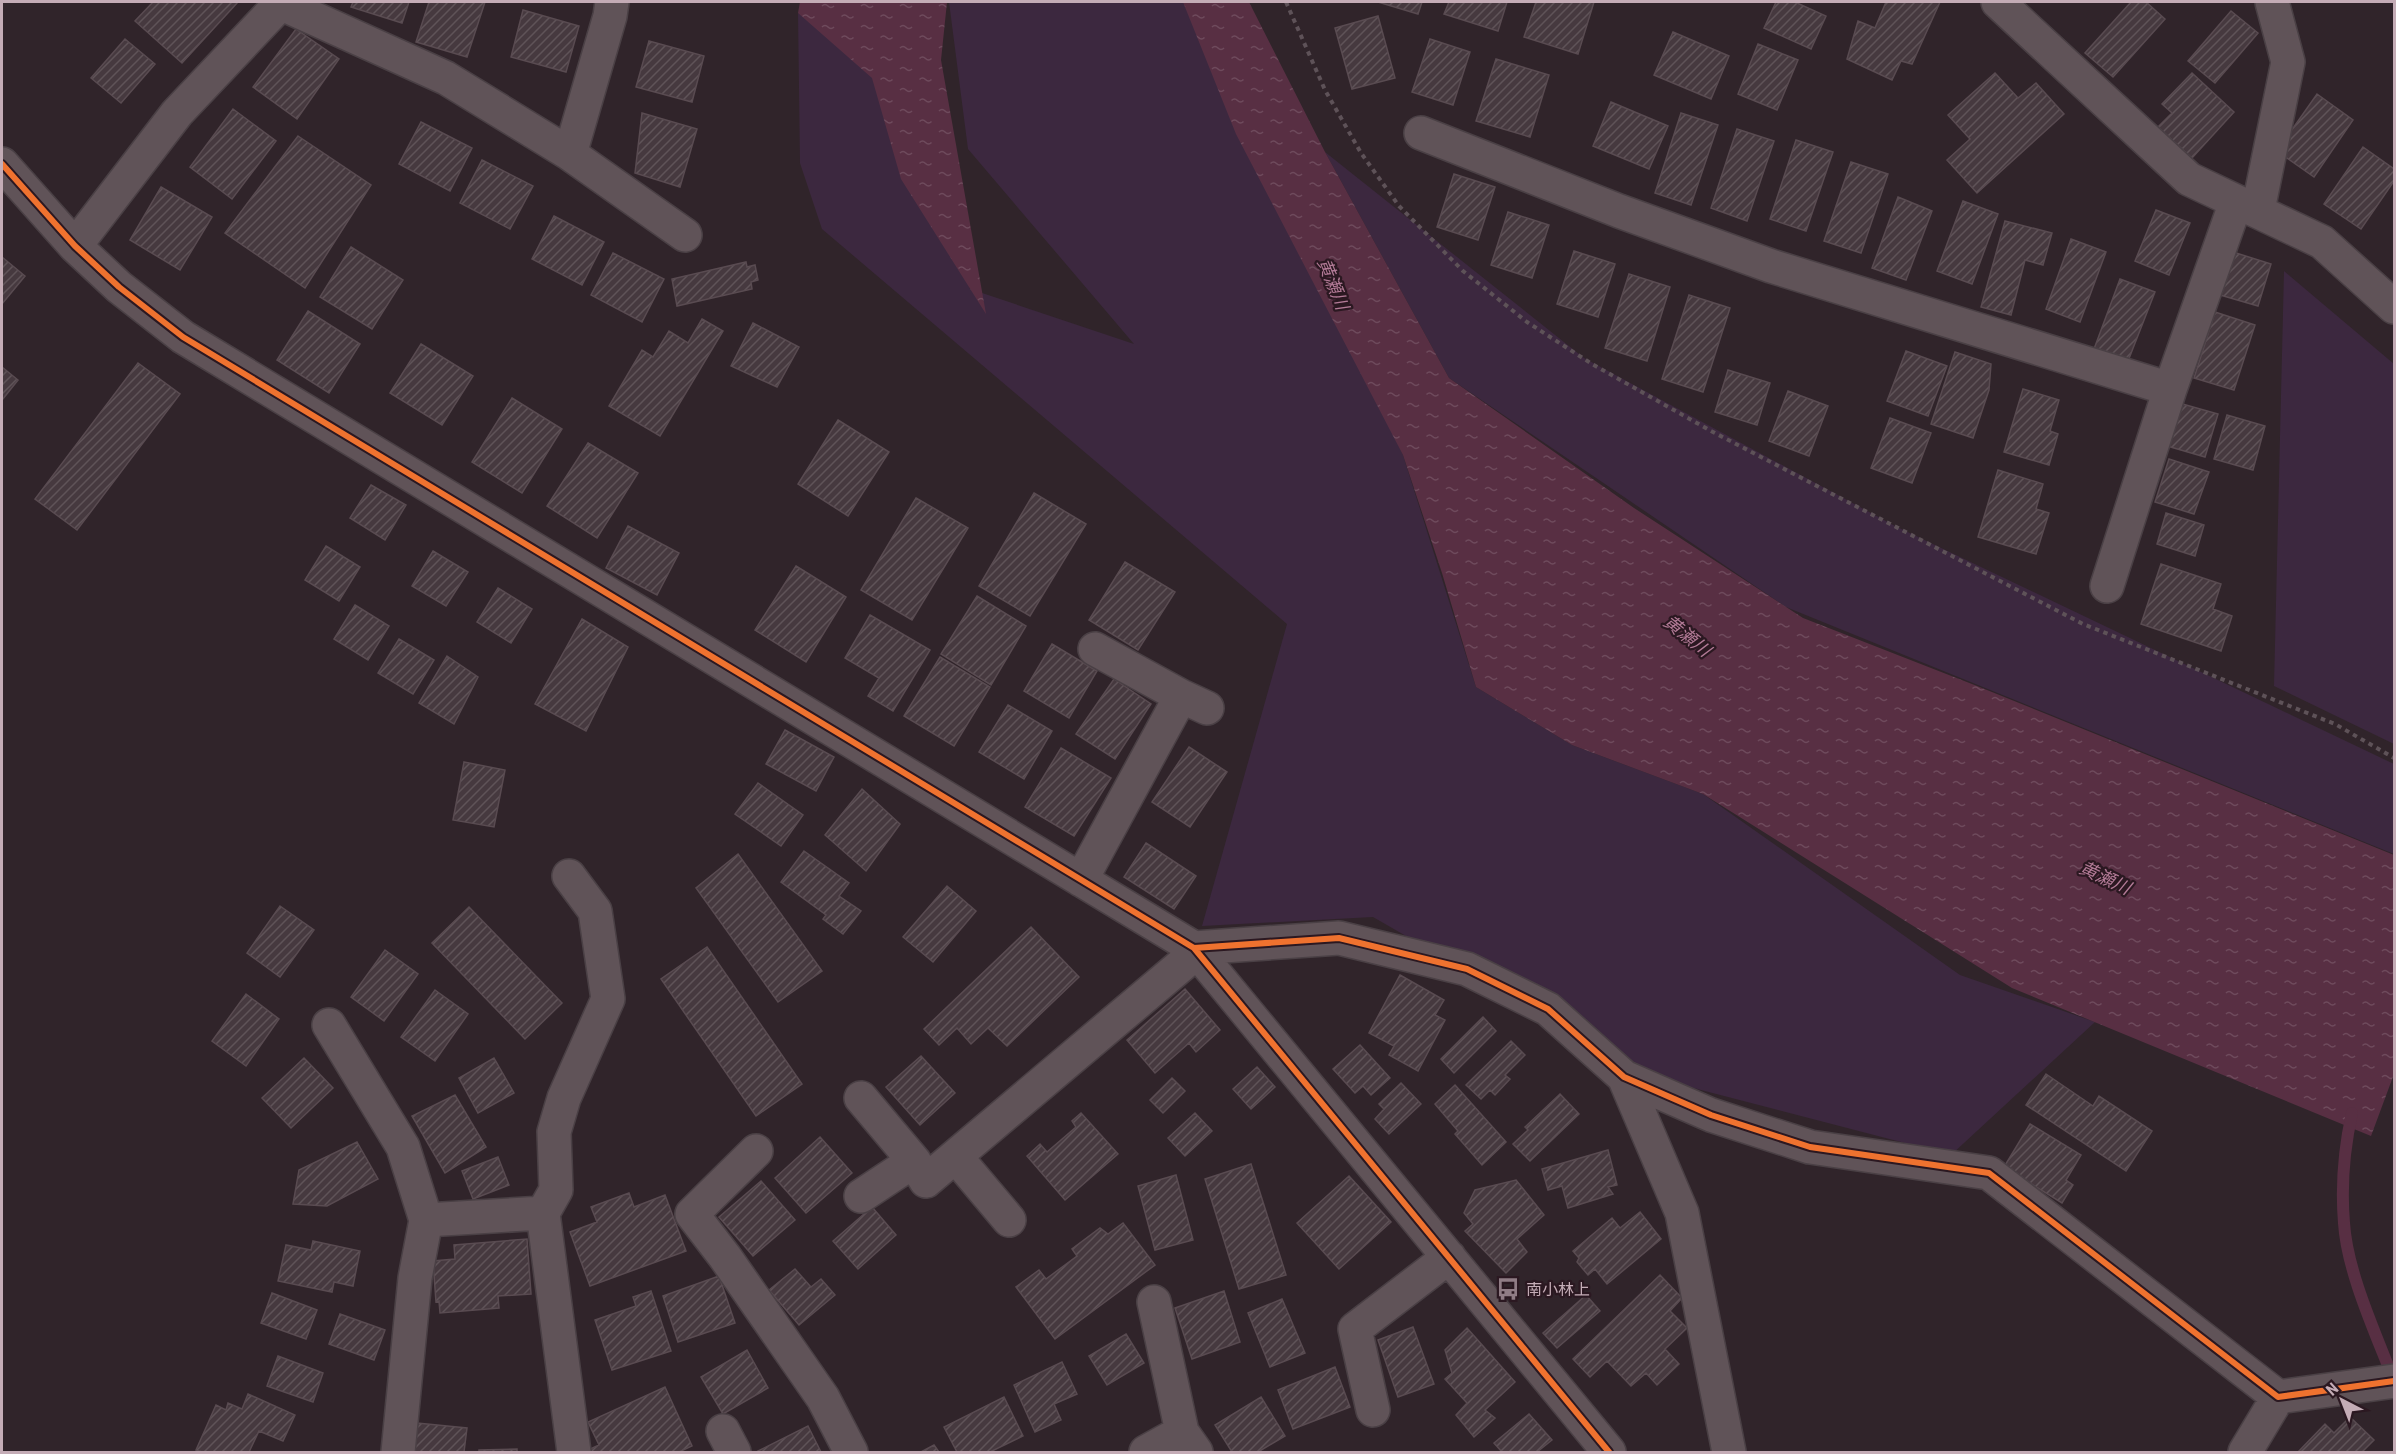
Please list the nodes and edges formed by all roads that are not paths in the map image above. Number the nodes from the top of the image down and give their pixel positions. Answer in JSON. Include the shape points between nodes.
{"nodes":[{"id":1,"x":281,"y":2,"type":"edge"},
{"id":2,"x":612,"y":2,"type":"edge"},
{"id":3,"x":1998,"y":2,"type":"edge"},
{"id":4,"x":2272,"y":2,"type":"edge"},
{"id":5,"x":1421,"y":133,"type":"dead end"},
{"id":6,"x":570,"y":154,"type":"junction"},
{"id":7,"x":2,"y":164,"type":"edge"},
{"id":8,"x":2247,"y":206,"type":"junction"},
{"id":9,"x":686,"y":235,"type":"dead end"},
{"id":10,"x":75,"y":246,"type":"junction"},
{"id":11,"x":2394,"y":307,"type":"edge"},
{"id":12,"x":2170,"y":389,"type":"junction"},
{"id":13,"x":2107,"y":586,"type":"dead end"},
{"id":14,"x":1095,"y":649,"type":"dead end"},
{"id":15,"x":569,"y":876,"type":"dead end"},
{"id":16,"x":1081,"y":880,"type":"junction"},
{"id":17,"x":1196,"y":950,"type":"junction"},
{"id":18,"x":329,"y":1025,"type":"dead end"},
{"id":19,"x":1624,"y":1077,"type":"junction"},
{"id":20,"x":861,"y":1098,"type":"dead end"},
{"id":21,"x":756,"y":1151,"type":"dead end"},
{"id":22,"x":956,"y":1157,"type":"junction"},
{"id":23,"x":914,"y":1161,"type":"junction"},
{"id":24,"x":861,"y":1196,"type":"dead end"},
{"id":25,"x":543,"y":1213,"type":"junction"},
{"id":26,"x":426,"y":1220,"type":"junction"},
{"id":27,"x":1009,"y":1220,"type":"dead end"},
{"id":28,"x":1449,"y":1257,"type":"junction"},
{"id":29,"x":1154,"y":1302,"type":"dead end"},
{"id":30,"x":2380,"y":1383,"type":"edge"},
{"id":31,"x":2278,"y":1397,"type":"junction"},
{"id":32,"x":1373,"y":1410,"type":"dead end"},
{"id":33,"x":1189,"y":1442,"type":"edge"},
{"id":34,"x":398,"y":1452,"type":"edge"},
{"id":35,"x":574,"y":1452,"type":"edge"},
{"id":36,"x":851,"y":1452,"type":"edge"},
{"id":37,"x":1146,"y":1452,"type":"edge"},
{"id":38,"x":1610,"y":1452,"type":"edge"},
{"id":39,"x":1729,"y":1452,"type":"edge"},
{"id":40,"x":2245,"y":1452,"type":"edge"}],
"edges":[{"from":1,"to":6,"type":"street","via":[[446,78]]},
{"from":1,"to":10,"type":"street","via":[[177,113]]},
{"from":2,"to":6,"type":"street"},
{"from":3,"to":8,"type":"street","via":[[2189,179]]},
{"from":4,"to":8,"type":"street","via":[[2288,62]]},
{"from":5,"to":12,"type":"street","via":[[1771,266]]},
{"from":6,"to":9,"type":"street"},
{"from":7,"to":10,"type":"street"},
{"from":8,"to":11,"type":"street","via":[[2322,242]]},
{"from":8,"to":12,"type":"street"},
{"from":10,"to":16,"type":"street","via":[[119,287],[193,343]]},
{"from":12,"to":13,"type":"street"},
{"from":14,"to":16,"type":"street","via":[[1194,702]]},
{"from":15,"to":25,"type":"street","via":[[595,911],[608,999],[564,1098],[554,1132],[556,1190]]},
{"from":16,"to":17,"type":"street"},
{"from":17,"to":19,"type":"street","via":[[1339,939],[1467,969],[1548,1009]]},
{"from":17,"to":22,"type":"street"},
{"from":17,"to":28,"type":"street"},
{"from":18,"to":26,"type":"street","via":[[403,1147]]},
{"from":19,"to":31,"type":"street","via":[[1711,1115],[1810,1147],[1989,1173]]},
{"from":19,"to":39,"type":"street","via":[[1682,1213]]},
{"from":20,"to":23,"type":"street"},
{"from":21,"to":36,"type":"street","via":[[692,1214],[823,1398]]},
{"from":22,"to":23,"type":"street","via":[[926,1181]]},
{"from":22,"to":27,"type":"street"},
{"from":23,"to":24,"type":"street"},
{"from":25,"to":26,"type":"street"},
{"from":25,"to":35,"type":"street"},
{"from":26,"to":34,"type":"street","via":[[415,1278]]},
{"from":28,"to":32,"type":"street","via":[[1355,1329]]},
{"from":28,"to":38,"type":"street"},
{"from":29,"to":33,"type":"street"},
{"from":30,"to":31,"type":"street"},
{"from":31,"to":40,"type":"street"},
{"from":33,"to":37,"type":"street"}]}
